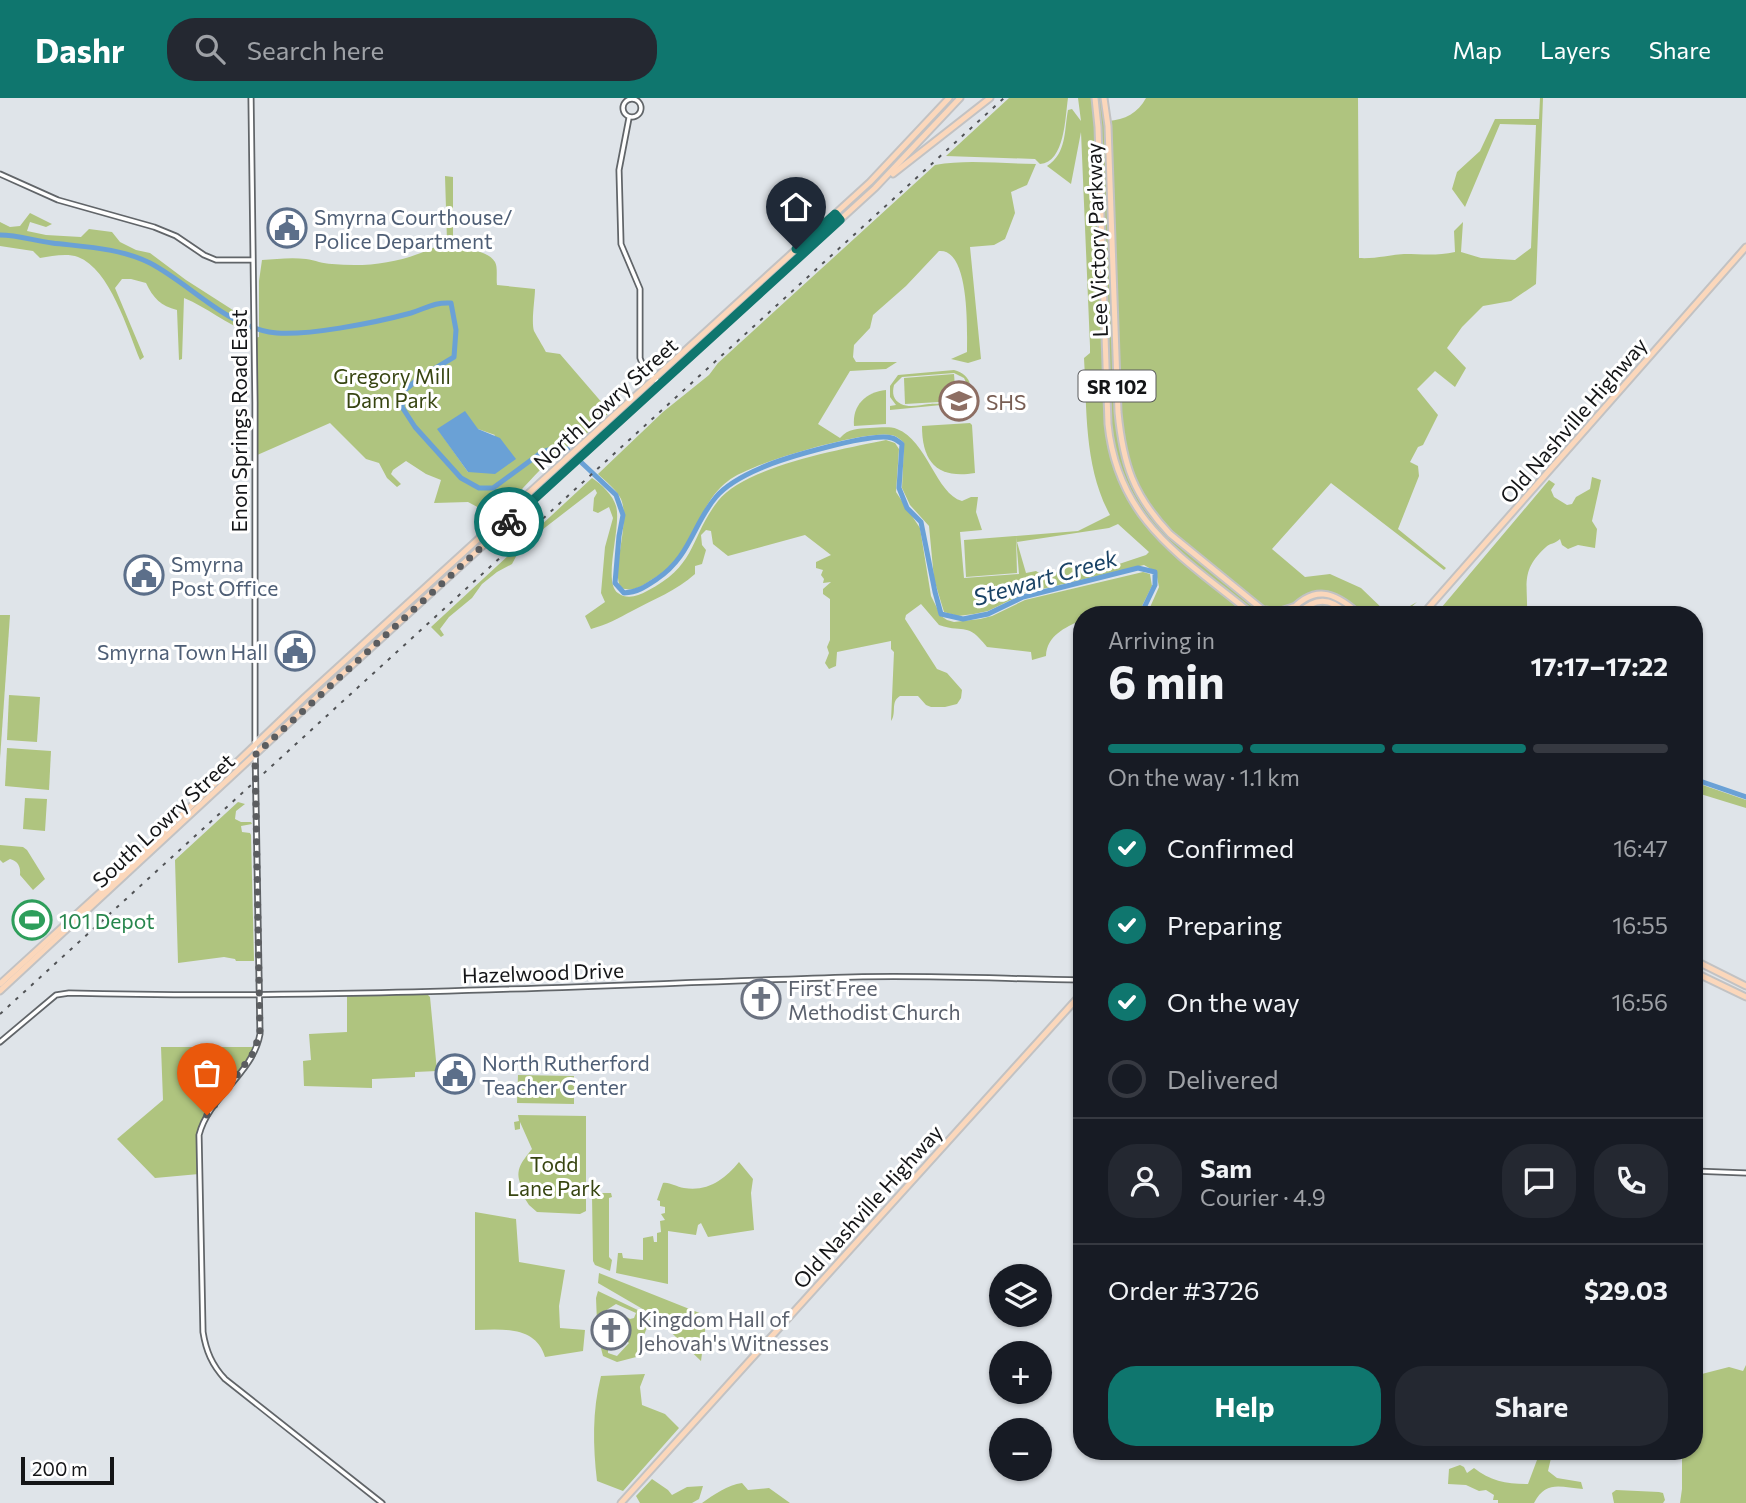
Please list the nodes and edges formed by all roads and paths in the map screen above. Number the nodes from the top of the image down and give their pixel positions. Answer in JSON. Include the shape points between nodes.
{"nodes":[{"id":1,"x":251,"y":98,"type":"edge"},
{"id":2,"x":958,"y":98,"type":"edge"},
{"id":3,"x":990,"y":98,"type":"edge"},
{"id":4,"x":1095,"y":98,"type":"edge"},
{"id":5,"x":1104,"y":98,"type":"edge"},
{"id":6,"x":633,"y":99,"type":"edge"},
{"id":7,"x":947,"y":100,"type":"edge"},
{"id":8,"x":629,"y":118,"type":"junction"},
{"id":9,"x":0,"y":174,"type":"edge"},
{"id":10,"x":870,"y":181,"type":"junction"},
{"id":11,"x":877,"y":186,"type":"junction"},
{"id":12,"x":835,"y":214,"type":"junction"},
{"id":13,"x":840,"y":220,"type":"junction"},
{"id":14,"x":1746,"y":247,"type":"edge"},
{"id":15,"x":252,"y":260,"type":"junction"},
{"id":16,"x":655,"y":378,"type":"junction"},
{"id":17,"x":660,"y":384,"type":"junction"},
{"id":18,"x":616,"y":413,"type":"junction"},
{"id":19,"x":621,"y":419,"type":"junction"},
{"id":20,"x":1296,"y":605,"type":"edge"},
{"id":21,"x":1242,"y":606,"type":"edge"},
{"id":22,"x":1257,"y":606,"type":"edge"},
{"id":23,"x":1306,"y":606,"type":"edge"},
{"id":24,"x":1338,"y":606,"type":"edge"},
{"id":25,"x":1350,"y":606,"type":"edge"},
{"id":26,"x":1430,"y":606,"type":"edge"},
{"id":27,"x":370,"y":638,"type":"junction"},
{"id":28,"x":375,"y":644,"type":"junction"},
{"id":29,"x":305,"y":697,"type":"junction"},
{"id":30,"x":310,"y":704,"type":"junction"},
{"id":31,"x":255,"y":745,"type":"junction"},
{"id":32,"x":255,"y":755,"type":"junction"},
{"id":33,"x":1703,"y":964,"type":"edge"},
{"id":34,"x":1703,"y":976,"type":"edge"},
{"id":35,"x":1073,"y":980,"type":"edge"},
{"id":36,"x":0,"y":984,"type":"edge"},
{"id":37,"x":1746,"y":986,"type":"edge"},
{"id":38,"x":0,"y":991,"type":"edge"},
{"id":39,"x":261,"y":996,"type":"junction"},
{"id":40,"x":1746,"y":997,"type":"edge"},
{"id":41,"x":1073,"y":1003,"type":"edge"},
{"id":42,"x":0,"y":1042,"type":"edge"},
{"id":43,"x":1703,"y":1172,"type":"edge"},
{"id":44,"x":1746,"y":1174,"type":"edge"},
{"id":45,"x":382,"y":1503,"type":"edge"},
{"id":46,"x":621,"y":1503,"type":"edge"}],
"edges":[{"from":1,"to":15,"type":"street","name":"Enon Springs Road East"},
{"from":2,"to":11,"type":"main road","name":"South Lowry Street"},
{"from":3,"to":11,"type":"main road"},
{"from":4,"to":21,"type":"main road","name":"Lee Victory Parkway","number":"SR 102","via":[[1108,424],[1114,464],[1132,504],[1151,529]]},
{"from":5,"to":22,"type":"main road","name":"Lee Victory Parkway","number":"SR 102","via":[[1118,412],[1126,467],[1144,503],[1170,534]]},
{"from":6,"to":8,"type":"street","via":[[624,105]]},
{"from":6,"to":8,"type":"street","via":[[640,111]]},
{"from":7,"to":10,"type":"main road","name":"North Lowry Street"},
{"from":8,"to":16,"type":"street","via":[[619,170],[621,244],[640,289],[640,358]]},
{"from":9,"to":15,"type":"street","via":[[58,200],[154,227],[216,260]]},
{"from":10,"to":11,"type":"main road"},
{"from":10,"to":12,"type":"main road","name":"North Lowry Street"},
{"from":11,"to":13,"type":"main road","name":"South Lowry Street"},
{"from":12,"to":13,"type":"main road"},
{"from":12,"to":16,"type":"main road","name":"North Lowry Street"},
{"from":13,"to":17,"type":"main road","name":"South Lowry Street"},
{"from":14,"to":26,"type":"main road","name":"Old Nashville Highway"},
{"from":15,"to":31,"type":"street","name":"Enon Springs Road East"},
{"from":16,"to":17,"type":"street"},
{"from":16,"to":18,"type":"main road","name":"North Lowry Street"},
{"from":17,"to":19,"type":"main road","name":"South Lowry Street"},
{"from":18,"to":19,"type":"main road"},
{"from":18,"to":27,"type":"main road","name":"North Lowry Street"},
{"from":19,"to":28,"type":"main road","name":"South Lowry Street"},
{"from":20,"to":25,"type":"main road","via":[[1304,598],[1330,594]]},
{"from":23,"to":24,"type":"main road","via":[[1326,601]]},
{"from":27,"to":28,"type":"main road"},
{"from":27,"to":29,"type":"main road","name":"North Lowry Street"},
{"from":28,"to":30,"type":"main road","name":"South Lowry Street"},
{"from":29,"to":30,"type":"main road"},
{"from":29,"to":31,"type":"main road","name":"North Lowry Street"},
{"from":30,"to":32,"type":"main road","name":"South Lowry Street"},
{"from":31,"to":32,"type":"street","name":"Enon Springs Road East"},
{"from":31,"to":36,"type":"main road","name":"North Lowry Street"},
{"from":32,"to":38,"type":"main road","name":"South Lowry Street"},
{"from":32,"to":39,"type":"street","name":"Enon Springs Road East"},
{"from":33,"to":37,"type":"main road"},
{"from":34,"to":40,"type":"main road"},
{"from":35,"to":39,"type":"street","name":"Hazelwood Drive","via":[[854,977]]},
{"from":39,"to":42,"type":"street","name":"Hazelwood Drive","via":[[56,995]]},
{"from":39,"to":45,"type":"street","name":"Enon Springs Road East","via":[[257,1047],[207,1115],[199,1135],[206,1349],[225,1379]]},
{"from":41,"to":46,"type":"main road","name":"Old Nashville Highway"},
{"from":43,"to":44,"type":"street"}]}
